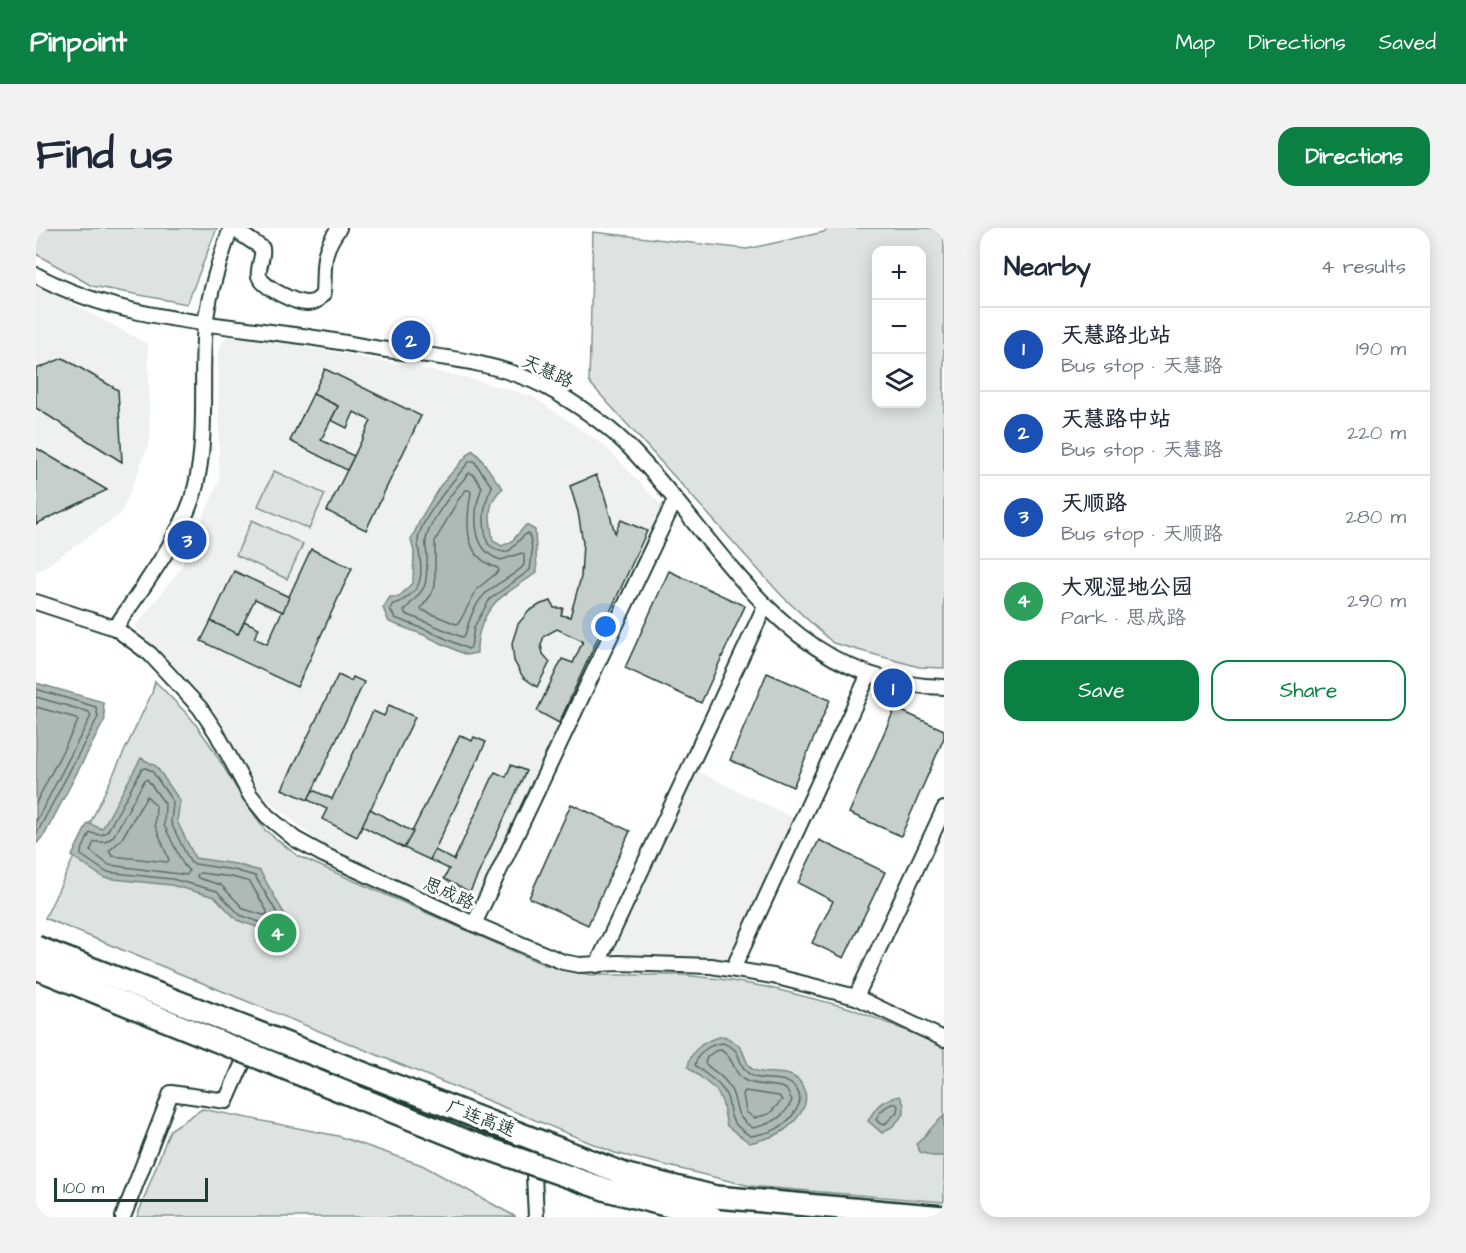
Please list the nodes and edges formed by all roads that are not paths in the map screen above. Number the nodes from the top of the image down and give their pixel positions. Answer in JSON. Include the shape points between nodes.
{"nodes":[{"id":1,"x":232,"y":228,"type":"edge"},
{"id":2,"x":339,"y":228,"type":"edge"},
{"id":3,"x":36,"y":276,"type":"edge"},
{"id":4,"x":206,"y":325,"type":"junction"},
{"id":5,"x":675,"y":500,"type":"junction"},
{"id":6,"x":36,"y":602,"type":"edge"},
{"id":7,"x":765,"y":606,"type":"junction"},
{"id":8,"x":114,"y":628,"type":"junction"},
{"id":9,"x":869,"y":674,"type":"junction"},
{"id":10,"x":944,"y":687,"type":"edge"},
{"id":11,"x":944,"y":809,"type":"edge"},
{"id":12,"x":474,"y":924,"type":"junction"},
{"id":13,"x":36,"y":947,"type":"edge"},
{"id":14,"x":597,"y":964,"type":"junction"},
{"id":15,"x":36,"y":968,"type":"edge"},
{"id":16,"x":733,"y":969,"type":"junction"},
{"id":17,"x":855,"y":997,"type":"junction"},
{"id":18,"x":944,"y":1039,"type":"edge"},
{"id":19,"x":245,"y":1058,"type":"dead end"},
{"id":20,"x":534,"y":1175,"type":"dead end"},
{"id":21,"x":123,"y":1217,"type":"edge"},
{"id":22,"x":536,"y":1217,"type":"edge"},
{"id":23,"x":712,"y":1217,"type":"edge"},
{"id":24,"x":944,"y":1217,"type":"edge"}],
"edges":[{"from":1,"to":2,"type":"street","via":[[262,248],[259,276],[264,283],[290,298],[309,303],[323,294],[322,264]]},
{"from":1,"to":4,"type":"street","via":[[210,298]]},
{"from":3,"to":4,"type":"street","name":"天慧路","via":[[111,306]]},
{"from":4,"to":5,"type":"street","name":"天慧路","via":[[463,360],[517,375],[555,391],[607,427]]},
{"from":4,"to":8,"type":"street","via":[[201,444],[190,503],[171,541]]},
{"from":5,"to":7,"type":"street","name":"天慧路"},
{"from":5,"to":12,"type":"street"},
{"from":6,"to":8,"type":"street","name":"思成路"},
{"from":7,"to":9,"type":"street","name":"天慧路","via":[[805,641]]},
{"from":7,"to":14,"type":"street"},
{"from":8,"to":12,"type":"street","name":"思成路","via":[[150,654],[200,708],[250,795],[279,827],[324,855]]},
{"from":9,"to":10,"type":"street","name":"天慧路","via":[[901,684]]},
{"from":9,"to":16,"type":"street"},
{"from":11,"to":17,"type":"street"},
{"from":12,"to":14,"type":"street","name":"思成路","via":[[563,962]]},
{"from":13,"to":24,"type":"highway","name":"广连高速","bridge":true,"via":[[627,1175],[716,1197]]},
{"from":14,"to":16,"type":"street","name":"思成路"},
{"from":15,"to":23,"type":"highway","name":"广连高速","bridge":true,"via":[[466,1141],[607,1190]]},
{"from":16,"to":17,"type":"street","name":"思成路"},
{"from":17,"to":18,"type":"street","name":"思成路"},
{"from":19,"to":21,"type":"street","via":[[226,1101],[171,1093]]},
{"from":20,"to":22,"type":"street"}]}
